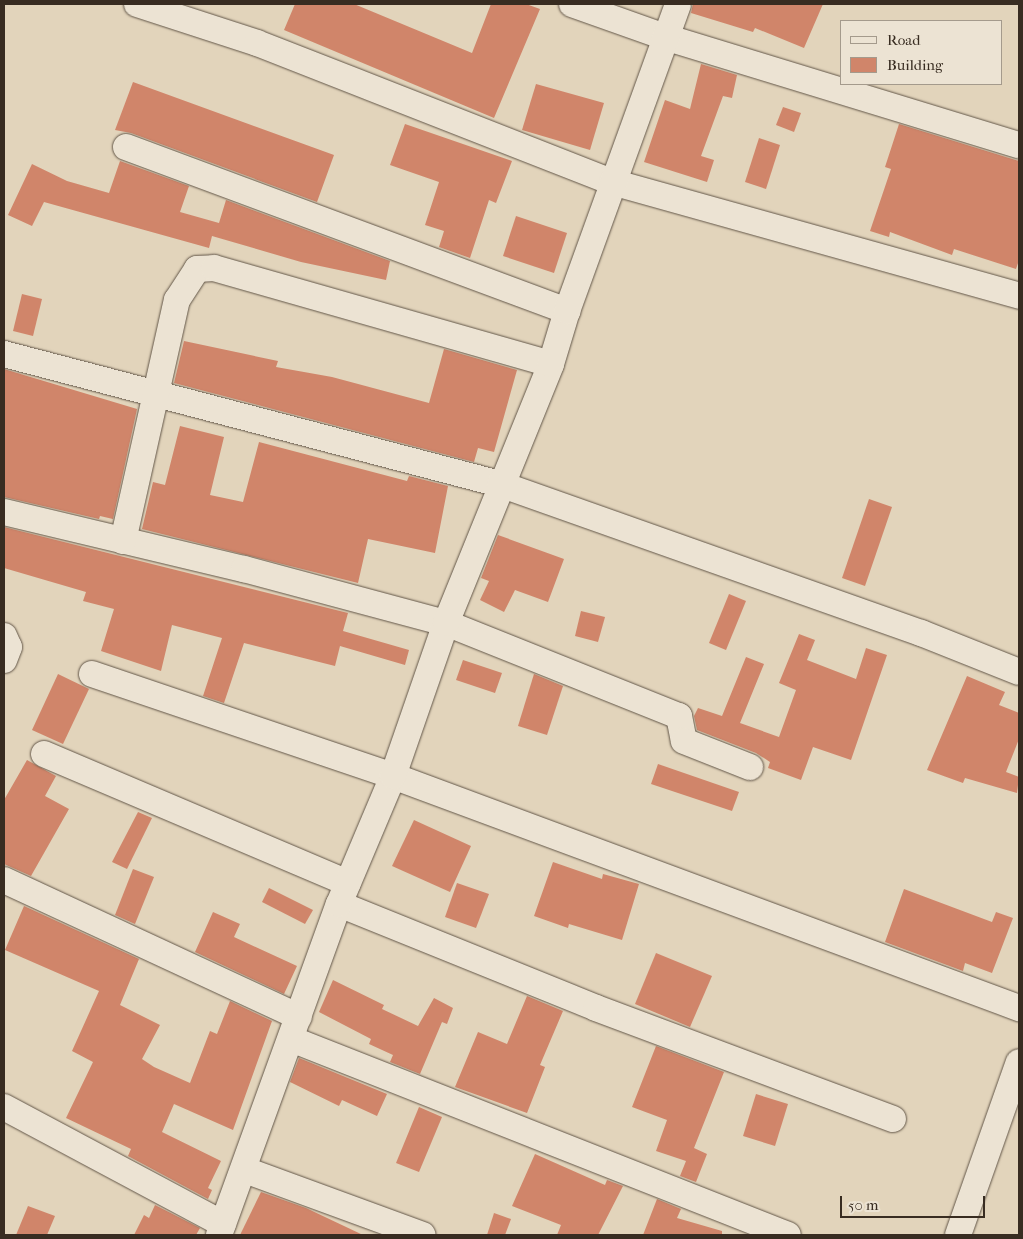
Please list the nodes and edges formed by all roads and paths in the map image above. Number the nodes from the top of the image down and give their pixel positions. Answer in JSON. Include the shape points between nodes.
{"nodes":[{"id":1,"x":137,"y":4,"type":"edge"},
{"id":2,"x":572,"y":4,"type":"edge"},
{"id":3,"x":678,"y":4,"type":"edge"},
{"id":4,"x":665,"y":37,"type":"junction"},
{"id":5,"x":1019,"y":145,"type":"edge"},
{"id":6,"x":126,"y":147,"type":"dead end"},
{"id":7,"x":612,"y":182,"type":"junction"},
{"id":8,"x":1019,"y":296,"type":"edge"},
{"id":9,"x":567,"y":311,"type":"junction"},
{"id":10,"x":4,"y":354,"type":"edge"},
{"id":11,"x":551,"y":364,"type":"junction"},
{"id":12,"x":156,"y":394,"type":"junction"},
{"id":13,"x":500,"y":484,"type":"junction"},
{"id":14,"x":4,"y":512,"type":"edge"},
{"id":15,"x":123,"y":541,"type":"junction"},
{"id":16,"x":446,"y":623,"type":"junction"},
{"id":17,"x":4,"y":636,"type":"edge"},
{"id":18,"x":4,"y":660,"type":"edge"},
{"id":19,"x":1019,"y":672,"type":"edge"},
{"id":20,"x":92,"y":674,"type":"dead end"},
{"id":21,"x":44,"y":754,"type":"dead end"},
{"id":22,"x":750,"y":767,"type":"dead end"},
{"id":23,"x":393,"y":776,"type":"junction"},
{"id":24,"x":4,"y":880,"type":"edge"},
{"id":25,"x":344,"y":894,"type":"junction"},
{"id":26,"x":1019,"y":1008,"type":"edge"},
{"id":27,"x":295,"y":1028,"type":"junction"},
{"id":28,"x":1019,"y":1062,"type":"edge"},
{"id":29,"x":4,"y":1107,"type":"edge"},
{"id":30,"x":893,"y":1119,"type":"dead end"},
{"id":31,"x":245,"y":1170,"type":"junction"},
{"id":32,"x":221,"y":1230,"type":"edge"},
{"id":33,"x":423,"y":1235,"type":"edge"},
{"id":34,"x":788,"y":1235,"type":"edge"},
{"id":35,"x":958,"y":1235,"type":"edge"}],
"edges":[{"from":1,"to":7,"type":"street","via":[[257,43]]},
{"from":2,"to":4,"type":"street"},
{"from":3,"to":4,"type":"street"},
{"from":4,"to":5,"type":"street"},
{"from":4,"to":7,"type":"street"},
{"from":6,"to":9,"type":"street"},
{"from":7,"to":8,"type":"street"},
{"from":7,"to":9,"type":"street"},
{"from":9,"to":11,"type":"street"},
{"from":10,"to":12,"type":"street"},
{"from":11,"to":12,"type":"street","via":[[203,267],[190,278],[177,300]]},
{"from":11,"to":13,"type":"street"},
{"from":12,"to":13,"type":"street"},
{"from":12,"to":15,"type":"street"},
{"from":13,"to":16,"type":"street"},
{"from":13,"to":19,"type":"street","via":[[921,633]]},
{"from":14,"to":15,"type":"street"},
{"from":15,"to":16,"type":"street"},
{"from":16,"to":22,"type":"street","via":[[679,716],[684,741]]},
{"from":16,"to":23,"type":"street"},
{"from":17,"to":18,"type":"street","via":[[9,648]]},
{"from":20,"to":23,"type":"street"},
{"from":21,"to":25,"type":"street"},
{"from":23,"to":25,"type":"street"},
{"from":23,"to":26,"type":"street"},
{"from":24,"to":27,"type":"street"},
{"from":25,"to":27,"type":"street"},
{"from":25,"to":30,"type":"street","via":[[596,1008]]},
{"from":27,"to":31,"type":"street"},
{"from":27,"to":34,"type":"street"},
{"from":28,"to":35,"type":"street"},
{"from":29,"to":32,"type":"street"},
{"from":31,"to":32,"type":"street"},
{"from":31,"to":33,"type":"street"}]}
